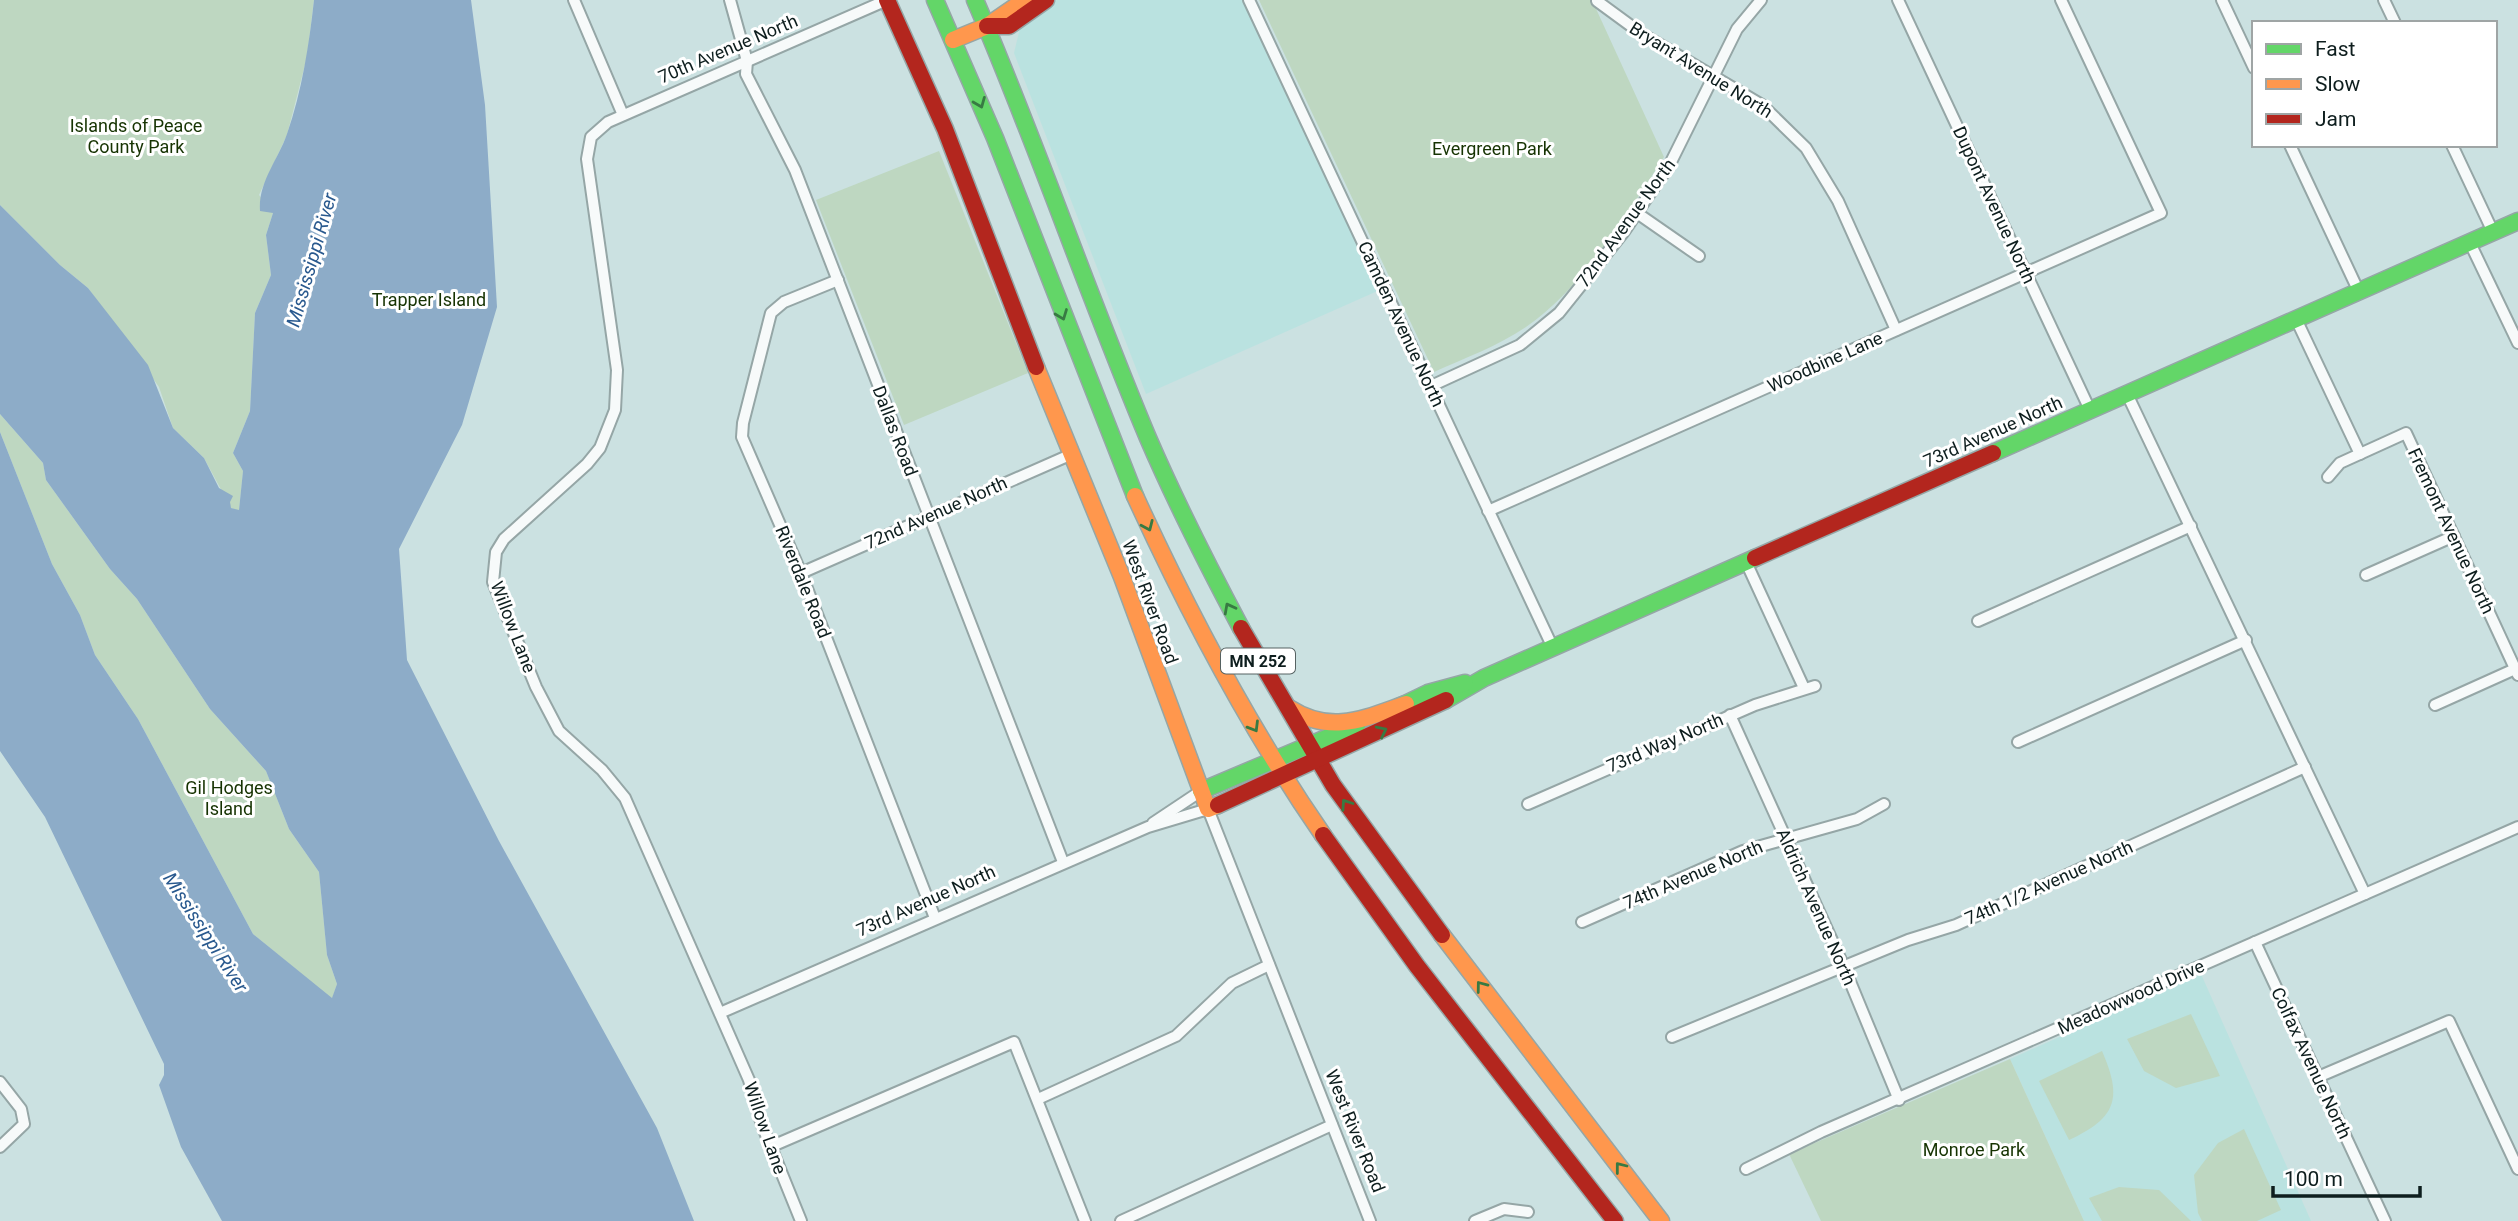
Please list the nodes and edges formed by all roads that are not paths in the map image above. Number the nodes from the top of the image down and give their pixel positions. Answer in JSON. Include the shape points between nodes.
{"nodes":[{"id":1,"x":574,"y":0,"type":"edge"},
{"id":2,"x":730,"y":0,"type":"edge"},
{"id":3,"x":887,"y":0,"type":"edge"},
{"id":4,"x":935,"y":0,"type":"edge"},
{"id":5,"x":975,"y":0,"type":"edge"},
{"id":6,"x":1025,"y":0,"type":"edge"},
{"id":7,"x":1046,"y":0,"type":"edge"},
{"id":8,"x":1249,"y":0,"type":"edge"},
{"id":9,"x":1760,"y":0,"type":"edge"},
{"id":10,"x":1898,"y":0,"type":"edge"},
{"id":11,"x":2061,"y":0,"type":"edge"},
{"id":12,"x":2222,"y":0,"type":"edge"},
{"id":13,"x":2384,"y":0,"type":"edge"},
{"id":14,"x":1597,"y":1,"type":"edge"},
{"id":15,"x":2394,"y":21,"type":"edge"},
{"id":16,"x":987,"y":26,"type":"junction"},
{"id":17,"x":953,"y":40,"type":"junction"},
{"id":18,"x":747,"y":61,"type":"junction"},
{"id":19,"x":2252,"y":64,"type":"edge"},
{"id":20,"x":1714,"y":76,"type":"junction"},
{"id":21,"x":623,"y":115,"type":"junction"},
{"id":22,"x":2291,"y":147,"type":"edge"},
{"id":23,"x":2453,"y":147,"type":"edge"},
{"id":24,"x":1637,"y":213,"type":"junction"},
{"id":25,"x":2518,"y":222,"type":"edge"},
{"id":26,"x":2493,"y":232,"type":"junction"},
{"id":27,"x":2470,"y":243,"type":"junction"},
{"id":28,"x":1699,"y":256,"type":"dead end"},
{"id":29,"x":2026,"y":273,"type":"junction"},
{"id":30,"x":838,"y":280,"type":"junction"},
{"id":31,"x":2359,"y":292,"type":"junction"},
{"id":32,"x":2296,"y":319,"type":"junction"},
{"id":33,"x":1896,"y":330,"type":"junction"},
{"id":34,"x":2518,"y":343,"type":"edge"},
{"id":35,"x":1431,"y":386,"type":"junction"},
{"id":36,"x":2127,"y":394,"type":"junction"},
{"id":37,"x":2090,"y":410,"type":"junction"},
{"id":38,"x":1072,"y":454,"type":"junction"},
{"id":39,"x":2360,"y":454,"type":"junction"},
{"id":40,"x":2328,"y":477,"type":"dead end"},
{"id":41,"x":1488,"y":511,"type":"junction"},
{"id":42,"x":929,"y":517,"type":"junction"},
{"id":43,"x":2191,"y":526,"type":"junction"},
{"id":44,"x":2454,"y":536,"type":"junction"},
{"id":45,"x":1746,"y":562,"type":"junction"},
{"id":46,"x":801,"y":573,"type":"junction"},
{"id":47,"x":2366,"y":575,"type":"dead end"},
{"id":48,"x":1978,"y":621,"type":"dead end"},
{"id":49,"x":2246,"y":640,"type":"junction"},
{"id":50,"x":1553,"y":648,"type":"junction"},
{"id":51,"x":2517,"y":672,"type":"edge"},
{"id":52,"x":1484,"y":678,"type":"junction"},
{"id":53,"x":1282,"y":703,"type":"junction"},
{"id":54,"x":1406,"y":704,"type":"junction"},
{"id":55,"x":2435,"y":705,"type":"dead end"},
{"id":56,"x":1730,"y":715,"type":"junction"},
{"id":57,"x":2018,"y":742,"type":"dead end"},
{"id":58,"x":1308,"y":746,"type":"junction"},
{"id":59,"x":1274,"y":760,"type":"junction"},
{"id":60,"x":1318,"y":760,"type":"junction"},
{"id":61,"x":2305,"y":768,"type":"junction"},
{"id":62,"x":1284,"y":776,"type":"junction"},
{"id":63,"x":1201,"y":791,"type":"junction"},
{"id":64,"x":1528,"y":804,"type":"dead end"},
{"id":65,"x":1884,"y":804,"type":"dead end"},
{"id":66,"x":1208,"y":809,"type":"junction"},
{"id":67,"x":1148,"y":827,"type":"junction"},
{"id":68,"x":2517,"y":830,"type":"edge"},
{"id":69,"x":1785,"y":838,"type":"junction"},
{"id":70,"x":1063,"y":862,"type":"junction"},
{"id":71,"x":2365,"y":894,"type":"junction"},
{"id":72,"x":935,"y":918,"type":"junction"},
{"id":73,"x":1582,"y":922,"type":"dead end"},
{"id":74,"x":2255,"y":942,"type":"junction"},
{"id":75,"x":1269,"y":965,"type":"junction"},
{"id":76,"x":1844,"y":967,"type":"junction"},
{"id":77,"x":720,"y":1013,"type":"junction"},
{"id":78,"x":1672,"y":1037,"type":"dead end"},
{"id":79,"x":2318,"y":1077,"type":"junction"},
{"id":80,"x":0,"y":1082,"type":"edge"},
{"id":81,"x":1038,"y":1099,"type":"junction"},
{"id":82,"x":1899,"y":1100,"type":"junction"},
{"id":83,"x":1332,"y":1125,"type":"junction"},
{"id":84,"x":0,"y":1147,"type":"edge"},
{"id":85,"x":770,"y":1147,"type":"junction"},
{"id":86,"x":1746,"y":1169,"type":"dead end"},
{"id":87,"x":2518,"y":1169,"type":"edge"},
{"id":88,"x":1528,"y":1212,"type":"dead end"},
{"id":89,"x":801,"y":1221,"type":"edge"},
{"id":90,"x":1085,"y":1221,"type":"edge"},
{"id":91,"x":1121,"y":1221,"type":"edge"},
{"id":92,"x":1370,"y":1221,"type":"edge"},
{"id":93,"x":1475,"y":1221,"type":"edge"},
{"id":94,"x":1615,"y":1221,"type":"edge"},
{"id":95,"x":1661,"y":1221,"type":"edge"},
{"id":96,"x":2385,"y":1221,"type":"edge"}],
"edges":[{"from":1,"to":21,"type":"street"},
{"from":2,"to":18,"type":"street","name":"Dallas Road"},
{"from":3,"to":18,"type":"street","name":"70th Avenue North"},
{"from":3,"to":38,"type":"main road","name":"West River Road","via":[[935,105]]},
{"from":4,"to":17,"type":"main road","number":"MN 252"},
{"from":5,"to":16,"type":"main road","number":"MN 252"},
{"from":6,"to":16,"type":"main road"},
{"from":7,"to":16,"type":"main road","via":[[1009,26]]},
{"from":8,"to":35,"type":"street","name":"Camden Avenue North"},
{"from":9,"to":20,"type":"street","name":"72nd Avenue North","via":[[1737,29]]},
{"from":10,"to":29,"type":"street","name":"Dupont Avenue North"},
{"from":11,"to":29,"type":"street","name":"Woodbine Lane","via":[[2161,213]]},
{"from":12,"to":19,"type":"street"},
{"from":13,"to":15,"type":"street"},
{"from":14,"to":20,"type":"street","name":"Bryant Avenue North"},
{"from":16,"to":17,"type":"main road"},
{"from":53,"to":16,"type":"main road","number":"MN 252","one_way":true,"via":[[1214,579],[1157,457]]},
{"from":17,"to":59,"type":"main road","number":"MN 252","one_way":true,"via":[[1125,473],[1203,637]]},
{"from":18,"to":21,"type":"street","name":"70th Avenue North"},
{"from":18,"to":30,"type":"street","name":"Dallas Road","via":[[746,74],[795,170]]},
{"from":20,"to":24,"type":"street","name":"72nd Avenue North","via":[[1670,164]]},
{"from":20,"to":33,"type":"street","name":"Bryant Avenue North","via":[[1762,105],[1812,156],[1838,201]]},
{"from":21,"to":77,"type":"street","name":"Willow Lane","via":[[591,136],[587,159],[617,370],[615,410],[600,447],[587,464],[504,539],[496,552],[493,582],[559,731],[625,798]]},
{"from":22,"to":31,"type":"street"},
{"from":23,"to":26,"type":"street"},
{"from":24,"to":28,"type":"street"},
{"from":24,"to":35,"type":"street","name":"72nd Avenue North","via":[[1540,331]]},
{"from":25,"to":26,"type":"main road","name":"73rd Avenue North"},
{"from":26,"to":27,"type":"main road","name":"73rd Avenue North"},
{"from":27,"to":31,"type":"main road","name":"73rd Avenue North"},
{"from":27,"to":34,"type":"street"},
{"from":29,"to":33,"type":"street","name":"Woodbine Lane"},
{"from":29,"to":37,"type":"street","name":"Dupont Avenue North"},
{"from":30,"to":42,"type":"street","name":"Dallas Road"},
{"from":30,"to":46,"type":"street","name":"Riverdale Road","via":[[784,302],[771,313],[743,423],[746,450]]},
{"from":31,"to":32,"type":"main road","name":"73rd Avenue North"},
{"from":32,"to":36,"type":"main road","name":"73rd Avenue North"},
{"from":32,"to":39,"type":"street"},
{"from":33,"to":41,"type":"street","name":"Woodbine Lane"},
{"from":35,"to":41,"type":"street","name":"Camden Avenue North"},
{"from":36,"to":37,"type":"main road","name":"73rd Avenue North"},
{"from":36,"to":43,"type":"street"},
{"from":37,"to":45,"type":"main road","name":"73rd Avenue North"},
{"from":38,"to":42,"type":"street","name":"72nd Avenue North"},
{"from":38,"to":63,"type":"main road","name":"West River Road"},
{"from":39,"to":40,"type":"street","name":"Fremont Avenue North","via":[[2340,463]]},
{"from":39,"to":44,"type":"street","name":"Fremont Avenue North","via":[[2406,433]]},
{"from":41,"to":50,"type":"street","name":"Camden Avenue North"},
{"from":42,"to":46,"type":"street","name":"72nd Avenue North"},
{"from":42,"to":70,"type":"street","name":"Dallas Road"},
{"from":43,"to":48,"type":"street"},
{"from":43,"to":49,"type":"street"},
{"from":44,"to":47,"type":"street"},
{"from":44,"to":51,"type":"street","name":"Fremont Avenue North"},
{"from":45,"to":50,"type":"main road","name":"73rd Avenue North"},
{"from":45,"to":56,"type":"street","name":"73rd Way North","via":[[1810,687]]},
{"from":46,"to":72,"type":"street","name":"Riverdale Road"},
{"from":49,"to":57,"type":"street"},
{"from":49,"to":61,"type":"street"},
{"from":50,"to":52,"type":"main road","name":"73rd Avenue North"},
{"from":51,"to":55,"type":"street"},
{"from":52,"to":54,"type":"main road","name":"73rd Avenue North","via":[[1442,688]]},
{"from":60,"to":52,"type":"main road","name":"73rd Avenue North","one_way":true},
{"from":53,"to":54,"type":"main road","via":[[1306,720],[1325,725]]},
{"from":53,"to":58,"type":"main road","number":"MN 252"},
{"from":54,"to":58,"type":"main road","name":"73rd Avenue North"},
{"from":56,"to":64,"type":"street","name":"73rd Way North"},
{"from":56,"to":69,"type":"street","name":"Aldrich Avenue North"},
{"from":58,"to":59,"type":"main road","name":"73rd Avenue North"},
{"from":58,"to":60,"type":"main road","number":"MN 252"},
{"from":59,"to":62,"type":"main road","number":"MN 252"},
{"from":59,"to":63,"type":"main road","name":"73rd Avenue North"},
{"from":60,"to":62,"type":"main road","name":"73rd Avenue North"},
{"from":95,"to":60,"type":"main road","number":"MN 252","one_way":true,"via":[[1381,855]]},
{"from":61,"to":71,"type":"street"},
{"from":61,"to":76,"type":"street","name":"74th 1/2 Avenue North","via":[[1956,925]]},
{"from":62,"to":66,"type":"main road","name":"73rd Avenue North"},
{"from":62,"to":94,"type":"main road","number":"MN 252","via":[[1352,877]]},
{"from":63,"to":66,"type":"main road","name":"West River Road"},
{"from":63,"to":67,"type":"street","name":"73rd Avenue North"},
{"from":65,"to":69,"type":"street","name":"74th Avenue North","via":[[1857,818]]},
{"from":66,"to":67,"type":"street","name":"73rd Avenue North"},
{"from":66,"to":75,"type":"street","name":"West River Road"},
{"from":67,"to":70,"type":"street","name":"73rd Avenue North"},
{"from":68,"to":71,"type":"street","name":"Meadowwood Drive"},
{"from":69,"to":73,"type":"street","name":"74th Avenue North","via":[[1743,851]]},
{"from":69,"to":76,"type":"street","name":"Aldrich Avenue North"},
{"from":70,"to":72,"type":"street","name":"73rd Avenue North"},
{"from":71,"to":74,"type":"street","name":"Meadowwood Drive"},
{"from":72,"to":77,"type":"street","name":"73rd Avenue North"},
{"from":74,"to":79,"type":"street","name":"Colfax Avenue North"},
{"from":74,"to":82,"type":"street","name":"Meadowwood Drive"},
{"from":75,"to":81,"type":"street","via":[[1232,983],[1176,1036]]},
{"from":75,"to":83,"type":"street","name":"West River Road"},
{"from":76,"to":78,"type":"street","name":"74th 1/2 Avenue North"},
{"from":76,"to":82,"type":"street","name":"Aldrich Avenue North"},
{"from":77,"to":85,"type":"street","name":"Willow Lane","via":[[755,1095]]},
{"from":79,"to":87,"type":"street","via":[[2449,1020]]},
{"from":79,"to":96,"type":"street","name":"Colfax Avenue North"},
{"from":80,"to":84,"type":"street","via":[[21,1109],[24,1124]]},
{"from":81,"to":85,"type":"street","via":[[1014,1042]]},
{"from":81,"to":90,"type":"street"},
{"from":82,"to":86,"type":"street","name":"Meadowwood Drive"},
{"from":83,"to":91,"type":"street"},
{"from":83,"to":92,"type":"street","name":"West River Road"},
{"from":85,"to":89,"type":"street","name":"Willow Lane"},
{"from":88,"to":93,"type":"street","via":[[1504,1209]]}]}
